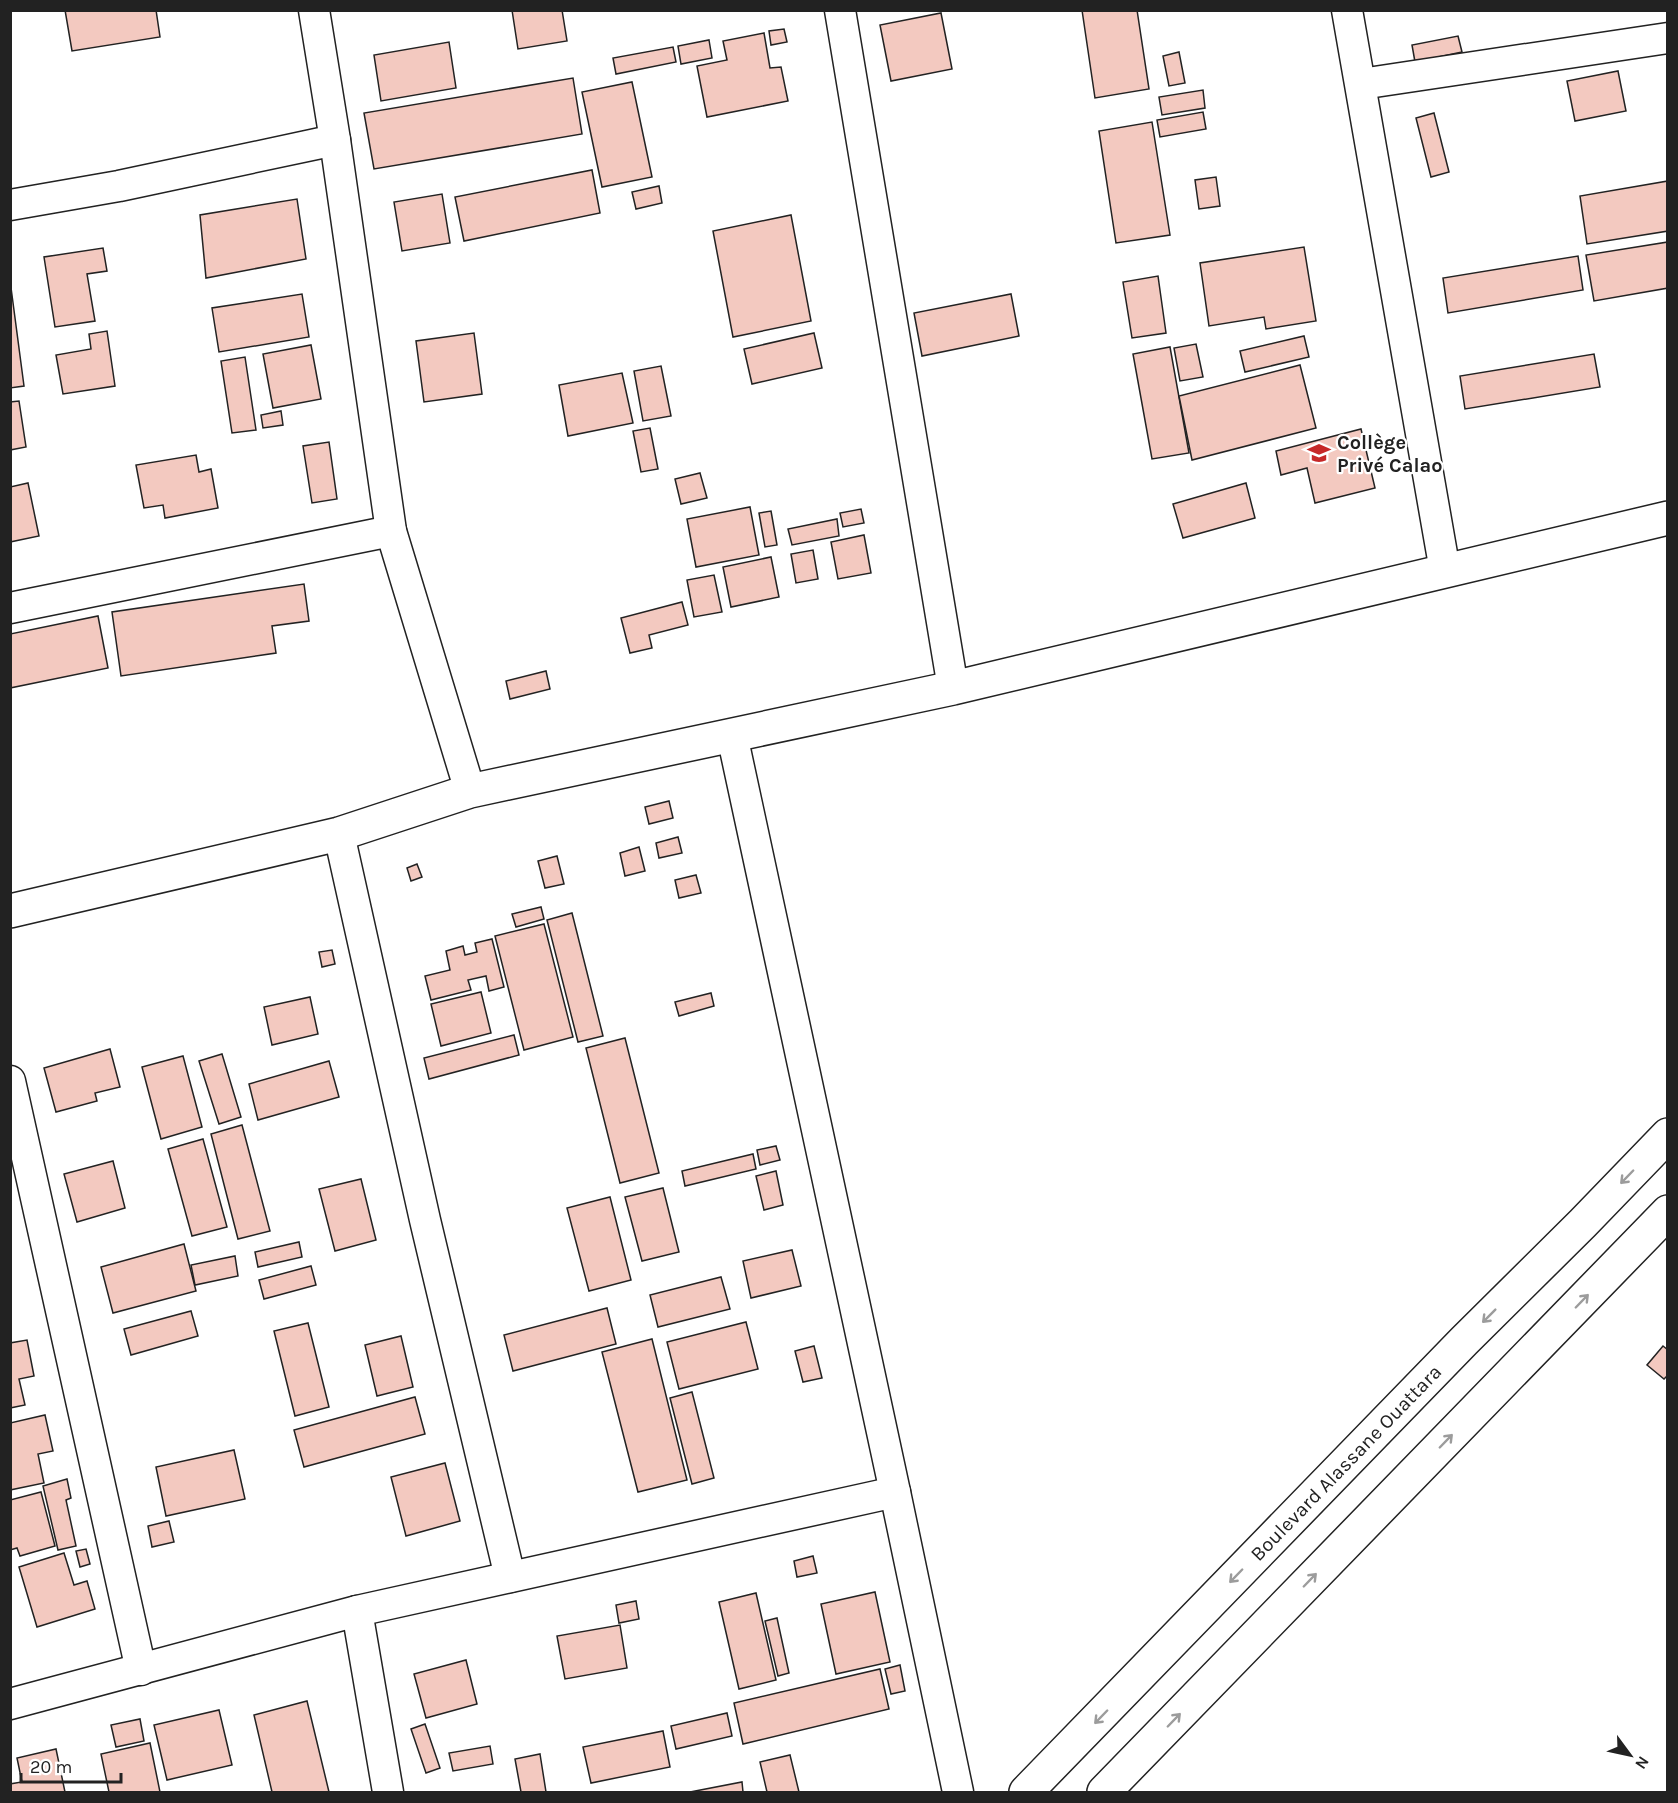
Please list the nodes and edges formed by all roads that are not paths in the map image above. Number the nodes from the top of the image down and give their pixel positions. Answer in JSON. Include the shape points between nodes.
{"nodes":[{"id":1,"x":314,"y":10,"type":"edge"},
{"id":2,"x":840,"y":10,"type":"edge"},
{"id":3,"x":1347,"y":10,"type":"edge"},
{"id":4,"x":1668,"y":38,"type":"edge"},
{"id":5,"x":1360,"y":84,"type":"junction"},
{"id":6,"x":335,"y":140,"type":"junction"},
{"id":7,"x":10,"y":205,"type":"edge"},
{"id":8,"x":1668,"y":518,"type":"edge"},
{"id":9,"x":391,"y":531,"type":"junction"},
{"id":10,"x":1445,"y":571,"type":"junction"},
{"id":11,"x":10,"y":608,"type":"edge"},
{"id":12,"x":953,"y":688,"type":"junction"},
{"id":13,"x":732,"y":735,"type":"junction"},
{"id":14,"x":470,"y":791,"type":"junction"},
{"id":15,"x":339,"y":834,"type":"junction"},
{"id":16,"x":10,"y":911,"type":"edge"},
{"id":17,"x":10,"y":1081,"type":"edge"},
{"id":18,"x":1668,"y":1135,"type":"edge"},
{"id":19,"x":1668,"y":1212,"type":"edge"},
{"id":20,"x":895,"y":1492,"type":"junction"},
{"id":21,"x":510,"y":1577,"type":"junction"},
{"id":22,"x":357,"y":1611,"type":"junction"},
{"id":23,"x":141,"y":1670,"type":"junction"},
{"id":24,"x":10,"y":1704,"type":"edge"},
{"id":25,"x":388,"y":1792,"type":"edge"},
{"id":26,"x":958,"y":1792,"type":"edge"},
{"id":27,"x":1026,"y":1792,"type":"edge"},
{"id":28,"x":1104,"y":1792,"type":"edge"}],
"edges":[{"from":1,"to":6,"type":"street"},
{"from":2,"to":12,"type":"street"},
{"from":3,"to":5,"type":"street"},
{"from":4,"to":5,"type":"street"},
{"from":5,"to":10,"type":"street"},
{"from":6,"to":7,"type":"street"},
{"from":6,"to":9,"type":"street"},
{"from":8,"to":10,"type":"main road"},
{"from":9,"to":11,"type":"street"},
{"from":9,"to":14,"type":"street"},
{"from":10,"to":12,"type":"main road"},
{"from":12,"to":13,"type":"main road"},
{"from":13,"to":14,"type":"main road"},
{"from":13,"to":20,"type":"street"},
{"from":14,"to":15,"type":"main road"},
{"from":15,"to":16,"type":"main road"},
{"from":15,"to":21,"type":"street"},
{"from":17,"to":23,"type":"street"},
{"from":18,"to":27,"type":"main road","name":"Boulevard Alassane Ouattara","one_way":true},
{"from":28,"to":19,"type":"main road","one_way":true},
{"from":20,"to":21,"type":"street"},
{"from":20,"to":26,"type":"street"},
{"from":21,"to":22,"type":"street"},
{"from":22,"to":23,"type":"street"},
{"from":22,"to":25,"type":"street"},
{"from":23,"to":24,"type":"street"}]}
